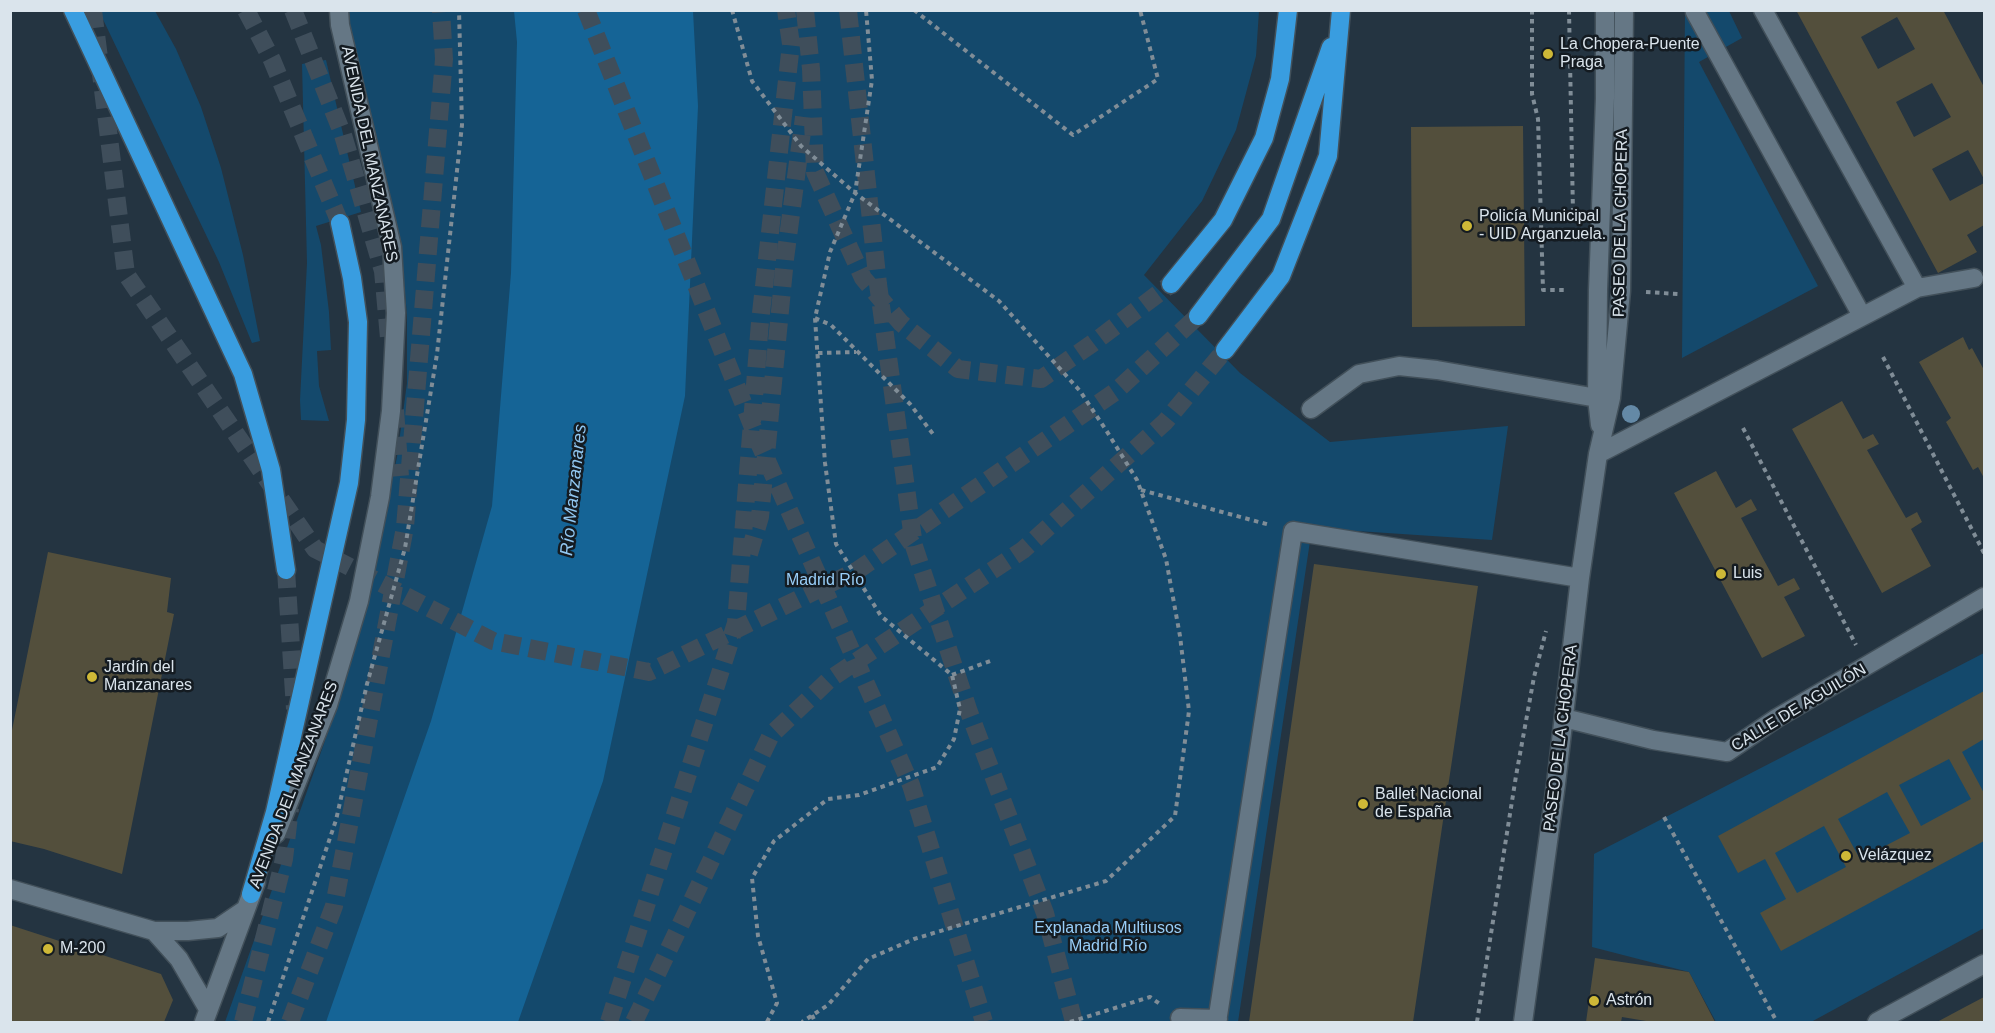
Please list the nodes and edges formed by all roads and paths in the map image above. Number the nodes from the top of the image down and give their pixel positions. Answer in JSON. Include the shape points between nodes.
{"nodes":[{"id":1,"x":73,"y":10,"type":"edge"},
{"id":2,"x":339,"y":10,"type":"edge"},
{"id":3,"x":732,"y":10,"type":"edge"},
{"id":4,"x":866,"y":10,"type":"edge"},
{"id":5,"x":914,"y":10,"type":"edge"},
{"id":6,"x":1140,"y":10,"type":"edge"},
{"id":7,"x":1288,"y":10,"type":"edge"},
{"id":8,"x":1532,"y":10,"type":"edge"},
{"id":9,"x":1569,"y":10,"type":"edge"},
{"id":10,"x":1605,"y":10,"type":"edge"},
{"id":11,"x":1624,"y":10,"type":"edge"},
{"id":12,"x":1697,"y":10,"type":"edge"},
{"id":13,"x":1763,"y":10,"type":"edge"},
{"id":14,"x":1341,"y":17,"type":"edge"},
{"id":15,"x":855,"y":193,"type":"junction"},
{"id":16,"x":1574,"y":221,"type":"dead end"},
{"id":17,"x":340,"y":223,"type":"tunnel mouth"},
{"id":18,"x":1974,"y":278,"type":"dead end"},
{"id":19,"x":1172,"y":284,"type":"tunnel mouth"},
{"id":20,"x":1917,"y":288,"type":"junction"},
{"id":21,"x":1566,"y":290,"type":"dead end"},
{"id":22,"x":1638,"y":292,"type":"dead end"},
{"id":23,"x":1678,"y":294,"type":"dead end"},
{"id":24,"x":1198,"y":316,"type":"tunnel mouth"},
{"id":25,"x":1862,"y":316,"type":"junction"},
{"id":26,"x":815,"y":318,"type":"junction"},
{"id":27,"x":1225,"y":350,"type":"tunnel mouth"},
{"id":28,"x":818,"y":352,"type":"junction"},
{"id":29,"x":857,"y":352,"type":"junction"},
{"id":30,"x":1882,"y":357,"type":"dead end"},
{"id":31,"x":1597,"y":398,"type":"junction"},
{"id":32,"x":1311,"y":409,"type":"dead end"},
{"id":33,"x":1743,"y":428,"type":"dead end"},
{"id":34,"x":933,"y":434,"type":"dead end"},
{"id":35,"x":1602,"y":434,"type":"junction"},
{"id":36,"x":1598,"y":454,"type":"junction"},
{"id":37,"x":1141,"y":490,"type":"junction"},
{"id":38,"x":1272,"y":526,"type":"dead end"},
{"id":39,"x":1984,"y":553,"type":"edge"},
{"id":40,"x":286,"y":570,"type":"tunnel mouth"},
{"id":41,"x":1580,"y":578,"type":"junction"},
{"id":42,"x":1984,"y":597,"type":"edge"},
{"id":43,"x":1549,"y":621,"type":"dead end"},
{"id":44,"x":993,"y":660,"type":"dead end"},
{"id":45,"x":1868,"y":666,"type":"junction"},
{"id":46,"x":952,"y":675,"type":"junction"},
{"id":47,"x":1564,"y":718,"type":"junction"},
{"id":48,"x":1664,"y":818,"type":"dead end"},
{"id":49,"x":10,"y":889,"type":"edge"},
{"id":50,"x":249,"y":902,"type":"junction"},
{"id":51,"x":154,"y":931,"type":"junction"},
{"id":52,"x":1984,"y":964,"type":"edge"},
{"id":53,"x":812,"y":1015,"type":"junction"},
{"id":54,"x":206,"y":1016,"type":"edge"},
{"id":55,"x":1180,"y":1018,"type":"joint"},
{"id":56,"x":1217,"y":1021,"type":"edge"},
{"id":57,"x":767,"y":1023,"type":"edge"},
{"id":58,"x":802,"y":1023,"type":"edge"},
{"id":59,"x":815,"y":1023,"type":"edge"},
{"id":60,"x":1070,"y":1023,"type":"edge"},
{"id":61,"x":1477,"y":1023,"type":"edge"},
{"id":62,"x":1523,"y":1023,"type":"edge"},
{"id":63,"x":1777,"y":1023,"type":"edge"},
{"id":64,"x":1877,"y":1023,"type":"edge"}],
"edges":[{"from":1,"to":40,"type":"highway","via":[[243,374],[271,470]]},
{"from":2,"to":50,"type":"street","name":"AVENIDA DEL MANZANARES","via":[[392,247],[396,313],[391,411],[380,497],[359,601],[328,705]]},
{"from":3,"to":15,"type":"path","via":[[752,81],[801,146]]},
{"from":4,"to":15,"type":"path","via":[[872,80]]},
{"from":5,"to":6,"type":"path","via":[[1073,135],[1158,79]]},
{"from":7,"to":19,"type":"highway","via":[[1280,79],[1264,138],[1223,220]]},
{"from":8,"to":21,"type":"path","via":[[1542,290]]},
{"from":9,"to":16,"type":"path"},
{"from":10,"to":31,"type":"street","name":"PASEO DE LA CHOPERA"},
{"from":11,"to":35,"type":"street","name":"PASEO DE LA CHOPERA","via":[[1621,291],[1611,398]]},
{"from":12,"to":25,"type":"street"},
{"from":13,"to":20,"type":"street"},
{"from":14,"to":24,"type":"highway","via":[[1271,219]]},
{"from":14,"to":27,"type":"highway","via":[[1328,156],[1281,276]]},
{"from":15,"to":26,"type":"path","via":[[830,252]]},
{"from":15,"to":37,"type":"path","via":[[999,301],[1080,391]]},
{"from":17,"to":50,"type":"highway","via":[[358,322],[356,420],[349,483],[275,812]]},
{"from":18,"to":20,"type":"street"},
{"from":20,"to":25,"type":"street"},
{"from":22,"to":23,"type":"path"},
{"from":25,"to":36,"type":"street"},
{"from":26,"to":28,"type":"path"},
{"from":26,"to":29,"type":"path","via":[[831,325]]},
{"from":28,"to":29,"type":"path"},
{"from":28,"to":46,"type":"path","via":[[825,463],[836,544],[881,616]]},
{"from":29,"to":34,"type":"path","via":[[910,404]]},
{"from":30,"to":39,"type":"path"},
{"from":31,"to":32,"type":"street","via":[[1399,366],[1359,374]]},
{"from":31,"to":35,"type":"street","name":"PASEO DE LA CHOPERA"},
{"from":33,"to":45,"type":"path"},
{"from":35,"to":36,"type":"street","name":"PASEO DE LA CHOPERA"},
{"from":36,"to":41,"type":"street","name":"PASEO DE LA CHOPERA"},
{"from":37,"to":38,"type":"path"},
{"from":37,"to":53,"type":"path","via":[[1166,559],[1189,711],[1175,816],[1106,881],[914,939],[868,959],[828,1005]]},
{"from":41,"to":47,"type":"street","name":"PASEO DE LA CHOPERA"},
{"from":41,"to":56,"type":"street","via":[[1293,531]]},
{"from":42,"to":45,"type":"street","name":"CALLE DE AGUILÓN"},
{"from":43,"to":61,"type":"path","via":[[1534,677],[1516,776]]},
{"from":44,"to":46,"type":"path"},
{"from":45,"to":47,"type":"street","name":"CALLE DE AGUILÓN","via":[[1727,752],[1653,740]]},
{"from":46,"to":57,"type":"path","via":[[960,709],[954,739],[937,766],[859,795],[828,799],[774,841],[752,878],[758,936],[777,1003]]},
{"from":47,"to":62,"type":"street","name":"PASEO DE LA CHOPERA"},
{"from":48,"to":63,"type":"path"},
{"from":49,"to":51,"type":"street"},
{"from":50,"to":51,"type":"street","via":[[218,928]]},
{"from":50,"to":54,"type":"street","name":"AVENIDA DEL MANZANARES"},
{"from":51,"to":54,"type":"street","via":[[179,959]]},
{"from":52,"to":64,"type":"street"},
{"from":53,"to":58,"type":"path"},
{"from":53,"to":59,"type":"path"},
{"from":55,"to":56,"type":"street"},
{"from":55,"to":60,"type":"path","via":[[1150,997]]}]}
